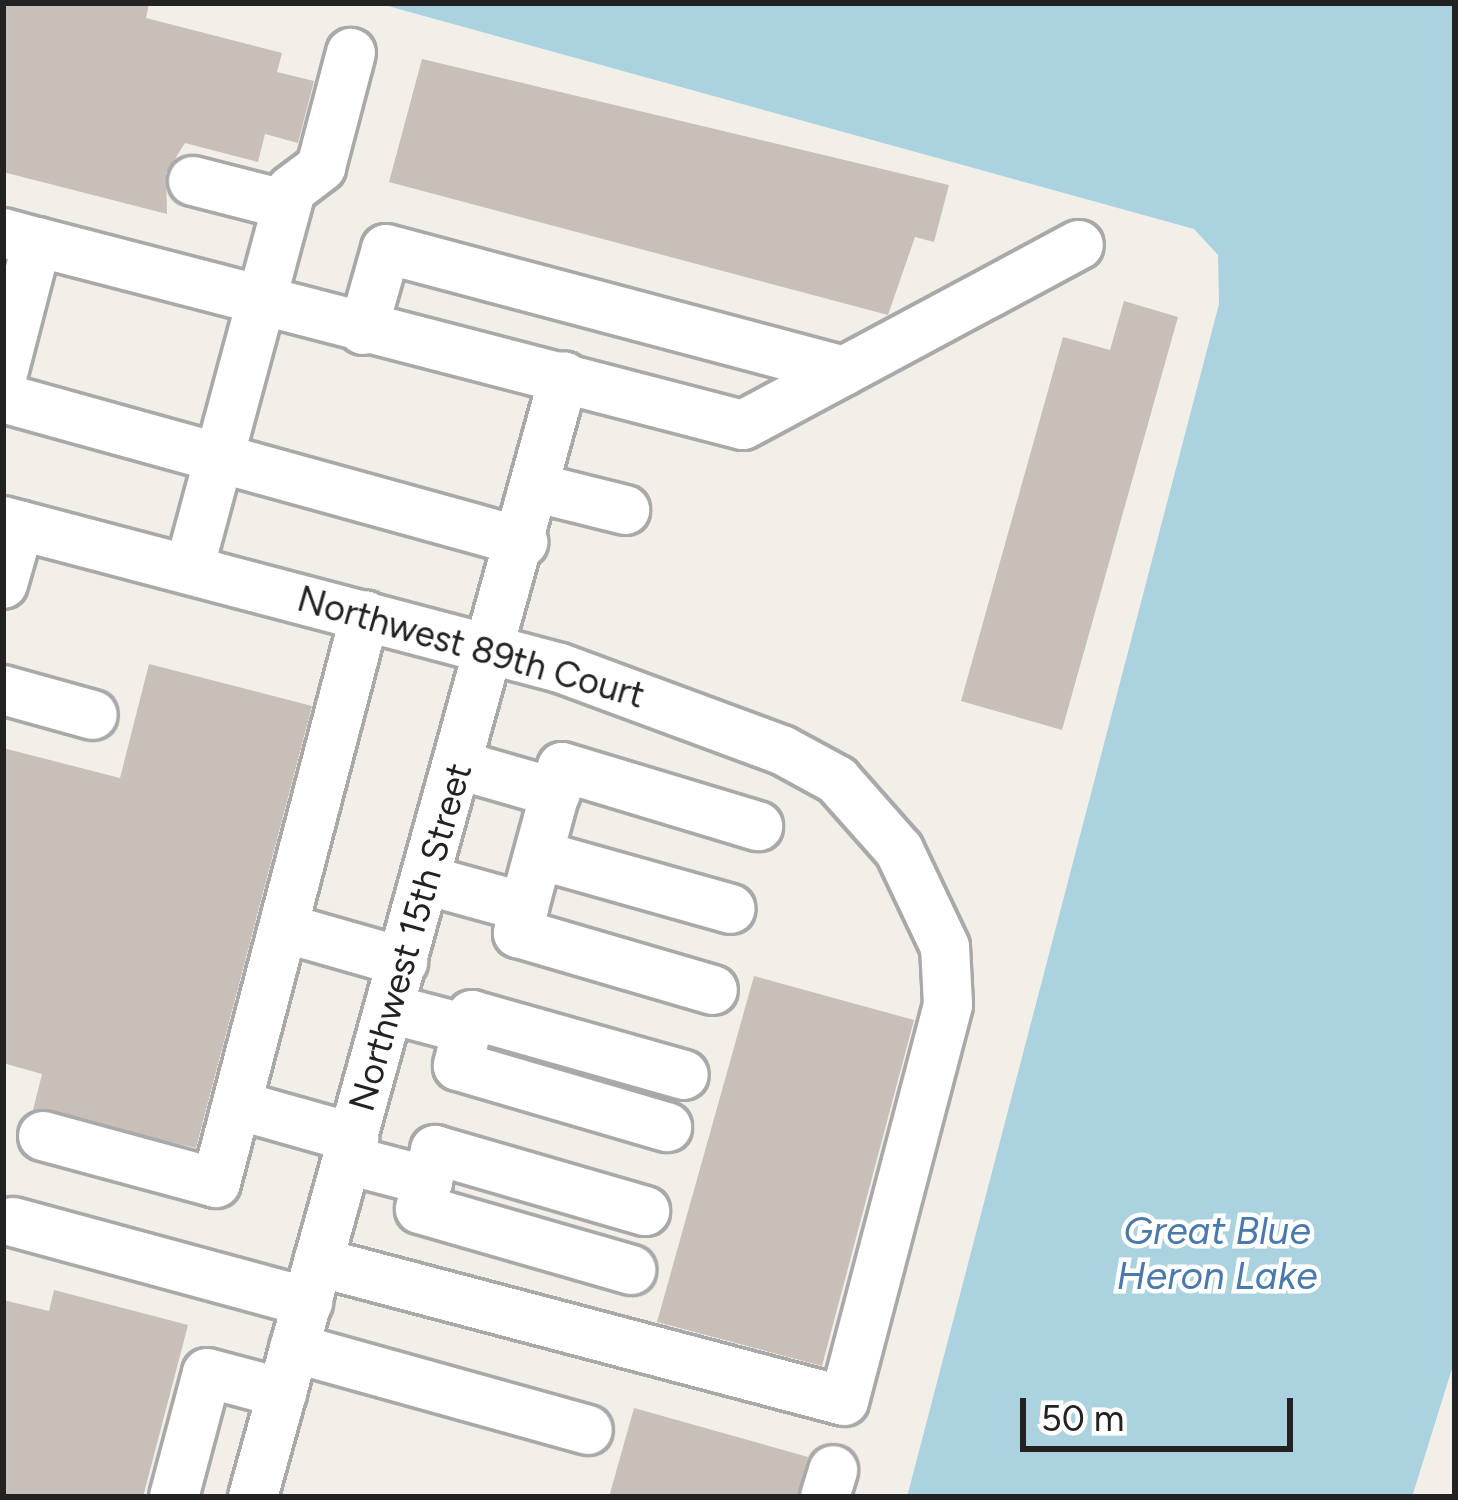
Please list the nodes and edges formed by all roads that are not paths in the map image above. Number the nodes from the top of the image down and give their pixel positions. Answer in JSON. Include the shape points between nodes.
{"nodes":[{"id":1,"x":351,"y":52,"type":"dead end"},
{"id":2,"x":193,"y":181,"type":"dead end"},
{"id":3,"x":286,"y":206,"type":"junction"},
{"id":4,"x":20,"y":238,"type":"edge"},
{"id":5,"x":1079,"y":245,"type":"dead end"},
{"id":6,"x":260,"y":304,"type":"junction"},
{"id":7,"x":363,"y":330,"type":"junction"},
{"id":8,"x":844,"y":371,"type":"junction"},
{"id":9,"x":3,"y":373,"type":"edge"},
{"id":10,"x":564,"y":376,"type":"junction"},
{"id":11,"x":3,"y":398,"type":"edge"},
{"id":12,"x":219,"y":455,"type":"junction"},
{"id":13,"x":537,"y":488,"type":"junction"},
{"id":14,"x":625,"y":511,"type":"dead end"},
{"id":15,"x":12,"y":523,"type":"edge"},
{"id":16,"x":523,"y":542,"type":"junction"},
{"id":17,"x":189,"y":569,"type":"junction"},
{"id":18,"x":3,"y":584,"type":"edge"},
{"id":19,"x":365,"y":615,"type":"junction"},
{"id":20,"x":492,"y":649,"type":"junction"},
{"id":21,"x":3,"y":690,"type":"edge"},
{"id":22,"x":93,"y":715,"type":"dead end"},
{"id":23,"x":459,"y":765,"type":"junction"},
{"id":24,"x":556,"y":793,"type":"junction"},
{"id":25,"x":758,"y":826,"type":"dead end"},
{"id":26,"x":539,"y":855,"type":"junction"},
{"id":27,"x":426,"y":880,"type":"junction"},
{"id":28,"x":524,"y":907,"type":"junction"},
{"id":29,"x":731,"y":908,"type":"dead end"},
{"id":30,"x":284,"y":928,"type":"junction"},
{"id":31,"x":403,"y":962,"type":"junction"},
{"id":32,"x":713,"y":990,"type":"dead end"},
{"id":33,"x":390,"y":1009,"type":"junction"},
{"id":34,"x":467,"y":1029,"type":"junction"},
{"id":35,"x":685,"y":1075,"type":"dead end"},
{"id":36,"x":237,"y":1105,"type":"junction"},
{"id":37,"x":667,"y":1127,"type":"dead end"},
{"id":38,"x":43,"y":1136,"type":"dead end"},
{"id":39,"x":351,"y":1149,"type":"junction"},
{"id":40,"x":428,"y":1180,"type":"junction"},
{"id":41,"x":646,"y":1211,"type":"dead end"},
{"id":42,"x":13,"y":1222,"type":"dead end"},
{"id":43,"x":631,"y":1270,"type":"dead end"},
{"id":44,"x":313,"y":1282,"type":"junction"},
{"id":45,"x":288,"y":1370,"type":"junction"},
{"id":46,"x":588,"y":1430,"type":"dead end"},
{"id":47,"x":174,"y":1497,"type":"edge"},
{"id":48,"x":253,"y":1497,"type":"edge"}],
"edges":[{"from":1,"to":3,"type":"street","via":[[322,167]]},
{"from":2,"to":3,"type":"street"},
{"from":3,"to":6,"type":"street"},
{"from":4,"to":6,"type":"street"},
{"from":4,"to":9,"type":"street"},
{"from":5,"to":8,"type":"street"},
{"from":6,"to":7,"type":"street"},
{"from":6,"to":12,"type":"street"},
{"from":7,"to":8,"type":"street","via":[[386,249]]},
{"from":7,"to":10,"type":"street"},
{"from":8,"to":10,"type":"street","via":[[742,425]]},
{"from":10,"to":13,"type":"street","name":"Northwest 15th Street"},
{"from":11,"to":12,"type":"street"},
{"from":12,"to":16,"type":"street"},
{"from":12,"to":17,"type":"street"},
{"from":13,"to":14,"type":"street"},
{"from":13,"to":16,"type":"street","name":"Northwest 15th Street"},
{"from":15,"to":17,"type":"street","name":"Northwest 89th Court"},
{"from":15,"to":18,"type":"street"},
{"from":16,"to":20,"type":"street","name":"Northwest 15th Street"},
{"from":17,"to":19,"type":"street","name":"Northwest 89th Court"},
{"from":19,"to":20,"type":"street","name":"Northwest 89th Court"},
{"from":19,"to":30,"type":"street"},
{"from":20,"to":23,"type":"street","name":"Northwest 15th Street"},
{"from":20,"to":44,"type":"street","name":"Northwest 89th Court","via":[[652,697],[810,764],[899,850],[945,947],[948,1005],[844,1401]]},
{"from":21,"to":22,"type":"street"},
{"from":23,"to":24,"type":"street"},
{"from":23,"to":27,"type":"street","name":"Northwest 15th Street"},
{"from":24,"to":25,"type":"street","via":[[562,767]]},
{"from":24,"to":26,"type":"street"},
{"from":26,"to":28,"type":"street"},
{"from":26,"to":29,"type":"street"},
{"from":27,"to":28,"type":"street"},
{"from":27,"to":31,"type":"street","name":"Northwest 15th Street"},
{"from":28,"to":32,"type":"street","via":[[518,933]]},
{"from":30,"to":31,"type":"street"},
{"from":30,"to":36,"type":"street"},
{"from":31,"to":33,"type":"street","name":"Northwest 15th Street"},
{"from":33,"to":34,"type":"street"},
{"from":33,"to":39,"type":"street","name":"Northwest 15th Street"},
{"from":34,"to":35,"type":"street","via":[[472,1015]]},
{"from":34,"to":37,"type":"street","via":[[458,1066]]},
{"from":36,"to":38,"type":"street","via":[[216,1183]]},
{"from":36,"to":39,"type":"street"},
{"from":39,"to":40,"type":"street"},
{"from":39,"to":44,"type":"street","name":"Northwest 15th Street"},
{"from":40,"to":41,"type":"street","via":[[435,1150]]},
{"from":40,"to":43,"type":"street","via":[[420,1209]]},
{"from":42,"to":44,"type":"street"},
{"from":44,"to":45,"type":"street","name":"Northwest 15th Street"},
{"from":45,"to":46,"type":"street"},
{"from":45,"to":47,"type":"street","via":[[207,1373]]},
{"from":45,"to":48,"type":"street","name":"Northwest 15th Street"}]}
